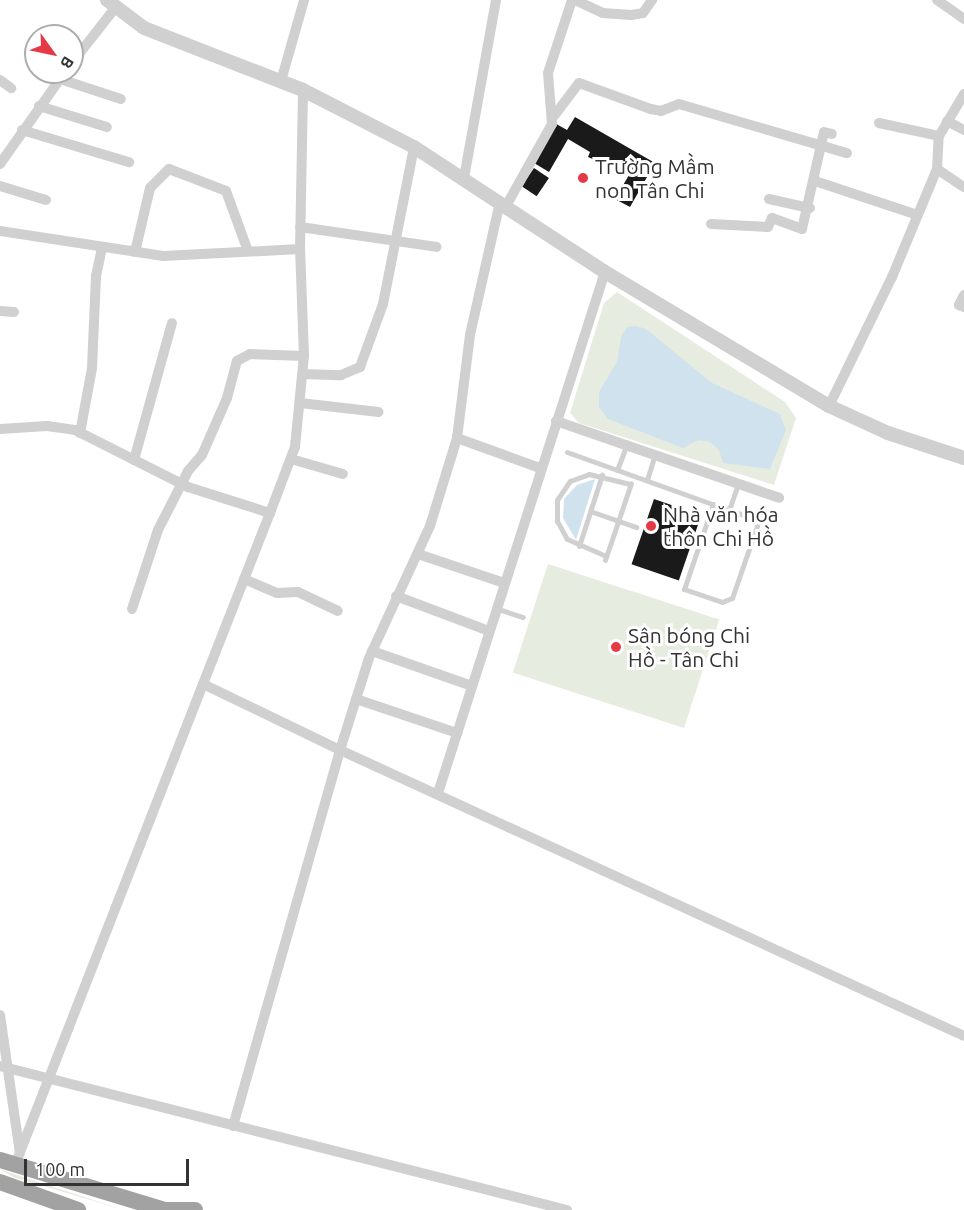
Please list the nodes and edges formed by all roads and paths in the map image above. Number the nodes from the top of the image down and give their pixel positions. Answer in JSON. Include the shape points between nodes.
{"nodes":[{"id":1,"x":304,"y":0,"type":"edge"},
{"id":2,"x":496,"y":0,"type":"edge"},
{"id":3,"x":574,"y":0,"type":"edge"},
{"id":4,"x":652,"y":0,"type":"edge"},
{"id":5,"x":937,"y":0,"type":"edge"},
{"id":6,"x":111,"y":4,"type":"edge"},
{"id":7,"x":964,"y":19,"type":"edge"},
{"id":8,"x":84,"y":45,"type":"edge"},
{"id":9,"x":0,"y":80,"type":"edge"},
{"id":10,"x":281,"y":81,"type":"junction"},
{"id":11,"x":56,"y":84,"type":"edge"},
{"id":12,"x":83,"y":84,"type":"edge"},
{"id":13,"x":11,"y":88,"type":"dead end"},
{"id":14,"x":303,"y":90,"type":"junction"},
{"id":15,"x":964,"y":94,"type":"edge"},
{"id":16,"x":121,"y":99,"type":"dead end"},
{"id":17,"x":39,"y":106,"type":"junction"},
{"id":18,"x":554,"y":116,"type":"junction"},
{"id":19,"x":947,"y":121,"type":"junction"},
{"id":20,"x":879,"y":123,"type":"dead end"},
{"id":21,"x":107,"y":127,"type":"dead end"},
{"id":22,"x":22,"y":130,"type":"junction"},
{"id":23,"x":964,"y":130,"type":"edge"},
{"id":24,"x":832,"y":134,"type":"dead end"},
{"id":25,"x":939,"y":136,"type":"junction"},
{"id":26,"x":820,"y":145,"type":"junction"},
{"id":27,"x":414,"y":147,"type":"junction"},
{"id":28,"x":847,"y":153,"type":"dead end"},
{"id":29,"x":129,"y":162,"type":"dead end"},
{"id":30,"x":0,"y":164,"type":"edge"},
{"id":31,"x":937,"y":169,"type":"junction"},
{"id":32,"x":464,"y":178,"type":"junction"},
{"id":33,"x":815,"y":181,"type":"junction"},
{"id":34,"x":0,"y":186,"type":"edge"},
{"id":35,"x":964,"y":187,"type":"edge"},
{"id":36,"x":769,"y":199,"type":"dead end"},
{"id":37,"x":46,"y":200,"type":"dead end"},
{"id":38,"x":503,"y":204,"type":"junction"},
{"id":39,"x":810,"y":208,"type":"junction"},
{"id":40,"x":918,"y":216,"type":"junction"},
{"id":41,"x":711,"y":224,"type":"dead end"},
{"id":42,"x":300,"y":227,"type":"junction"},
{"id":43,"x":0,"y":231,"type":"edge"},
{"id":44,"x":394,"y":241,"type":"junction"},
{"id":45,"x":102,"y":248,"type":"junction"},
{"id":46,"x":437,"y":248,"type":"dead end"},
{"id":47,"x":300,"y":249,"type":"junction"},
{"id":48,"x":248,"y":251,"type":"junction"},
{"id":49,"x":135,"y":252,"type":"junction"},
{"id":50,"x":605,"y":272,"type":"junction"},
{"id":51,"x":964,"y":295,"type":"edge"},
{"id":52,"x":964,"y":307,"type":"edge"},
{"id":53,"x":0,"y":311,"type":"edge"},
{"id":54,"x":14,"y":312,"type":"dead end"},
{"id":55,"x":172,"y":323,"type":"dead end"},
{"id":56,"x":304,"y":356,"type":"junction"},
{"id":57,"x":303,"y":374,"type":"junction"},
{"id":58,"x":300,"y":403,"type":"junction"},
{"id":59,"x":829,"y":406,"type":"junction"},
{"id":60,"x":378,"y":412,"type":"dead end"},
{"id":61,"x":556,"y":421,"type":"junction"},
{"id":62,"x":0,"y":429,"type":"edge"},
{"id":63,"x":80,"y":433,"type":"junction"},
{"id":64,"x":457,"y":438,"type":"junction"},
{"id":65,"x":626,"y":444,"type":"junction"},
{"id":66,"x":567,"y":452,"type":"dead end"},
{"id":67,"x":655,"y":454,"type":"junction"},
{"id":68,"x":964,"y":458,"type":"edge"},
{"id":69,"x":291,"y":459,"type":"junction"},
{"id":70,"x":134,"y":460,"type":"junction"},
{"id":71,"x":540,"y":468,"type":"junction"},
{"id":72,"x":617,"y":470,"type":"junction"},
{"id":73,"x":343,"y":474,"type":"dead end"},
{"id":74,"x":602,"y":475,"type":"junction"},
{"id":75,"x":633,"y":476,"type":"junction"},
{"id":76,"x":647,"y":480,"type":"junction"},
{"id":77,"x":181,"y":484,"type":"junction"},
{"id":78,"x":630,"y":484,"type":"junction"},
{"id":79,"x":738,"y":484,"type":"junction"},
{"id":80,"x":779,"y":498,"type":"dead end"},
{"id":81,"x":713,"y":504,"type":"junction"},
{"id":82,"x":729,"y":510,"type":"junction"},
{"id":83,"x":590,"y":511,"type":"junction"},
{"id":84,"x":270,"y":513,"type":"junction"},
{"id":85,"x":618,"y":521,"type":"junction"},
{"id":86,"x":636,"y":527,"type":"dead end"},
{"id":87,"x":579,"y":546,"type":"junction"},
{"id":88,"x":418,"y":554,"type":"junction"},
{"id":89,"x":244,"y":579,"type":"junction"},
{"id":90,"x":504,"y":583,"type":"junction"},
{"id":91,"x":396,"y":596,"type":"junction"},
{"id":92,"x":496,"y":608,"type":"junction"},
{"id":93,"x":132,"y":609,"type":"dead end"},
{"id":94,"x":338,"y":611,"type":"dead end"},
{"id":95,"x":523,"y":617,"type":"dead end"},
{"id":96,"x":489,"y":631,"type":"junction"},
{"id":97,"x":372,"y":651,"type":"junction"},
{"id":98,"x":203,"y":684,"type":"junction"},
{"id":99,"x":472,"y":686,"type":"junction"},
{"id":100,"x":356,"y":699,"type":"junction"},
{"id":101,"x":457,"y":733,"type":"junction"},
{"id":102,"x":340,"y":750,"type":"junction"},
{"id":103,"x":438,"y":793,"type":"junction"},
{"id":104,"x":0,"y":1015,"type":"edge"},
{"id":105,"x":964,"y":1036,"type":"edge"},
{"id":106,"x":4,"y":1068,"type":"edge"},
{"id":107,"x":49,"y":1080,"type":"junction"},
{"id":108,"x":233,"y":1126,"type":"junction"},
{"id":109,"x":11,"y":1160,"type":"edge"},
{"id":110,"x":0,"y":1182,"type":"edge"},
{"id":111,"x":78,"y":1210,"type":"edge"},
{"id":112,"x":162,"y":1210,"type":"edge"},
{"id":113,"x":195,"y":1210,"type":"edge"},
{"id":114,"x":567,"y":1210,"type":"edge"}],
"edges":[{"from":1,"to":10,"type":"street"},
{"from":2,"to":32,"type":"street"},
{"from":3,"to":4,"type":"street","via":[[603,13],[631,15],[643,13]]},
{"from":3,"to":18,"type":"street","via":[[548,73]]},
{"from":5,"to":7,"type":"street"},
{"from":6,"to":8,"type":"street"},
{"from":6,"to":10,"type":"street","via":[[144,28]]},
{"from":9,"to":13,"type":"street"},
{"from":10,"to":14,"type":"street"},
{"from":11,"to":17,"type":"street"},
{"from":12,"to":16,"type":"street"},
{"from":14,"to":27,"type":"street"},
{"from":14,"to":42,"type":"street"},
{"from":15,"to":19,"type":"street"},
{"from":17,"to":21,"type":"street"},
{"from":17,"to":22,"type":"street"},
{"from":18,"to":26,"type":"street","via":[[579,83],[651,109],[661,111],[679,104]]},
{"from":18,"to":38,"type":"street"},
{"from":19,"to":23,"type":"street"},
{"from":19,"to":25,"type":"street"},
{"from":20,"to":25,"type":"street"},
{"from":22,"to":29,"type":"street"},
{"from":22,"to":30,"type":"street"},
{"from":24,"to":26,"type":"street","via":[[824,132]]},
{"from":25,"to":31,"type":"street"},
{"from":26,"to":28,"type":"street"},
{"from":26,"to":33,"type":"street"},
{"from":27,"to":32,"type":"street"},
{"from":27,"to":44,"type":"street"},
{"from":31,"to":35,"type":"street"},
{"from":31,"to":40,"type":"street"},
{"from":32,"to":38,"type":"street"},
{"from":33,"to":39,"type":"street"},
{"from":33,"to":40,"type":"street"},
{"from":34,"to":37,"type":"street"},
{"from":36,"to":39,"type":"street"},
{"from":38,"to":50,"type":"street"},
{"from":38,"to":64,"type":"street","via":[[470,335]]},
{"from":39,"to":41,"type":"street","via":[[802,229],[772,218],[768,227]]},
{"from":40,"to":59,"type":"street"},
{"from":42,"to":44,"type":"street"},
{"from":42,"to":47,"type":"street"},
{"from":43,"to":45,"type":"street"},
{"from":44,"to":46,"type":"street"},
{"from":44,"to":57,"type":"street","via":[[383,304],[360,367],[341,375]]},
{"from":45,"to":49,"type":"street"},
{"from":45,"to":63,"type":"street","via":[[96,276],[92,368]]},
{"from":47,"to":48,"type":"street"},
{"from":47,"to":56,"type":"street"},
{"from":48,"to":49,"type":"street","via":[[173,257]]},
{"from":48,"to":49,"type":"street","via":[[226,191],[169,169],[150,188]]},
{"from":50,"to":59,"type":"street"},
{"from":50,"to":61,"type":"street"},
{"from":51,"to":52,"type":"street","via":[[959,305]]},
{"from":53,"to":54,"type":"street"},
{"from":55,"to":70,"type":"street"},
{"from":56,"to":57,"type":"street"},
{"from":56,"to":77,"type":"street","via":[[250,354],[237,361],[227,398],[202,455]]},
{"from":57,"to":58,"type":"street"},
{"from":58,"to":60,"type":"street"},
{"from":58,"to":69,"type":"street"},
{"from":59,"to":68,"type":"street","via":[[888,433]]},
{"from":61,"to":65,"type":"street"},
{"from":61,"to":71,"type":"street"},
{"from":62,"to":63,"type":"street","via":[[48,426]]},
{"from":63,"to":70,"type":"street"},
{"from":64,"to":71,"type":"street"},
{"from":64,"to":88,"type":"street"},
{"from":65,"to":67,"type":"street"},
{"from":65,"to":72,"type":"lane"},
{"from":66,"to":72,"type":"lane"},
{"from":67,"to":76,"type":"lane"},
{"from":67,"to":79,"type":"street"},
{"from":69,"to":73,"type":"street"},
{"from":69,"to":84,"type":"street"},
{"from":70,"to":77,"type":"street"},
{"from":71,"to":90,"type":"street"},
{"from":72,"to":75,"type":"lane"},
{"from":74,"to":78,"type":"lane"},
{"from":74,"to":83,"type":"lane"},
{"from":74,"to":87,"type":"lane","via":[[570,481],[557,500],[561,531]]},
{"from":75,"to":76,"type":"lane"},
{"from":75,"to":78,"type":"lane"},
{"from":76,"to":81,"type":"lane"},
{"from":77,"to":84,"type":"street"},
{"from":77,"to":93,"type":"street","via":[[158,530]]},
{"from":78,"to":85,"type":"lane"},
{"from":79,"to":80,"type":"street"},
{"from":79,"to":82,"type":"lane"},
{"from":81,"to":82,"type":"lane"},
{"from":81,"to":82,"type":"lane","via":[[684,588],[722,602],[732,598],[759,520]]},
{"from":83,"to":85,"type":"lane"},
{"from":83,"to":87,"type":"lane"},
{"from":84,"to":89,"type":"street"},
{"from":85,"to":86,"type":"lane"},
{"from":85,"to":87,"type":"lane","via":[[606,558]]},
{"from":88,"to":90,"type":"street"},
{"from":88,"to":91,"type":"street"},
{"from":89,"to":94,"type":"street","via":[[277,593],[297,592]]},
{"from":89,"to":98,"type":"street"},
{"from":90,"to":92,"type":"street"},
{"from":91,"to":96,"type":"street"},
{"from":91,"to":97,"type":"street"},
{"from":92,"to":95,"type":"lane"},
{"from":92,"to":96,"type":"street"},
{"from":96,"to":99,"type":"street"},
{"from":97,"to":99,"type":"street"},
{"from":97,"to":100,"type":"street"},
{"from":98,"to":102,"type":"street"},
{"from":98,"to":107,"type":"street"},
{"from":99,"to":101,"type":"street"},
{"from":100,"to":101,"type":"street"},
{"from":100,"to":102,"type":"street"},
{"from":101,"to":103,"type":"street"},
{"from":102,"to":103,"type":"street"},
{"from":102,"to":108,"type":"street"},
{"from":103,"to":105,"type":"street"},
{"from":104,"to":106,"type":"street"},
{"from":106,"to":107,"type":"street"},
{"from":106,"to":109,"type":"street"},
{"from":107,"to":108,"type":"street"},
{"from":107,"to":109,"type":"street"},
{"from":108,"to":114,"type":"street"},
{"from":109,"to":112,"type":"highway"},
{"from":110,"to":111,"type":"highway"},
{"from":112,"to":113,"type":"highway"}]}
